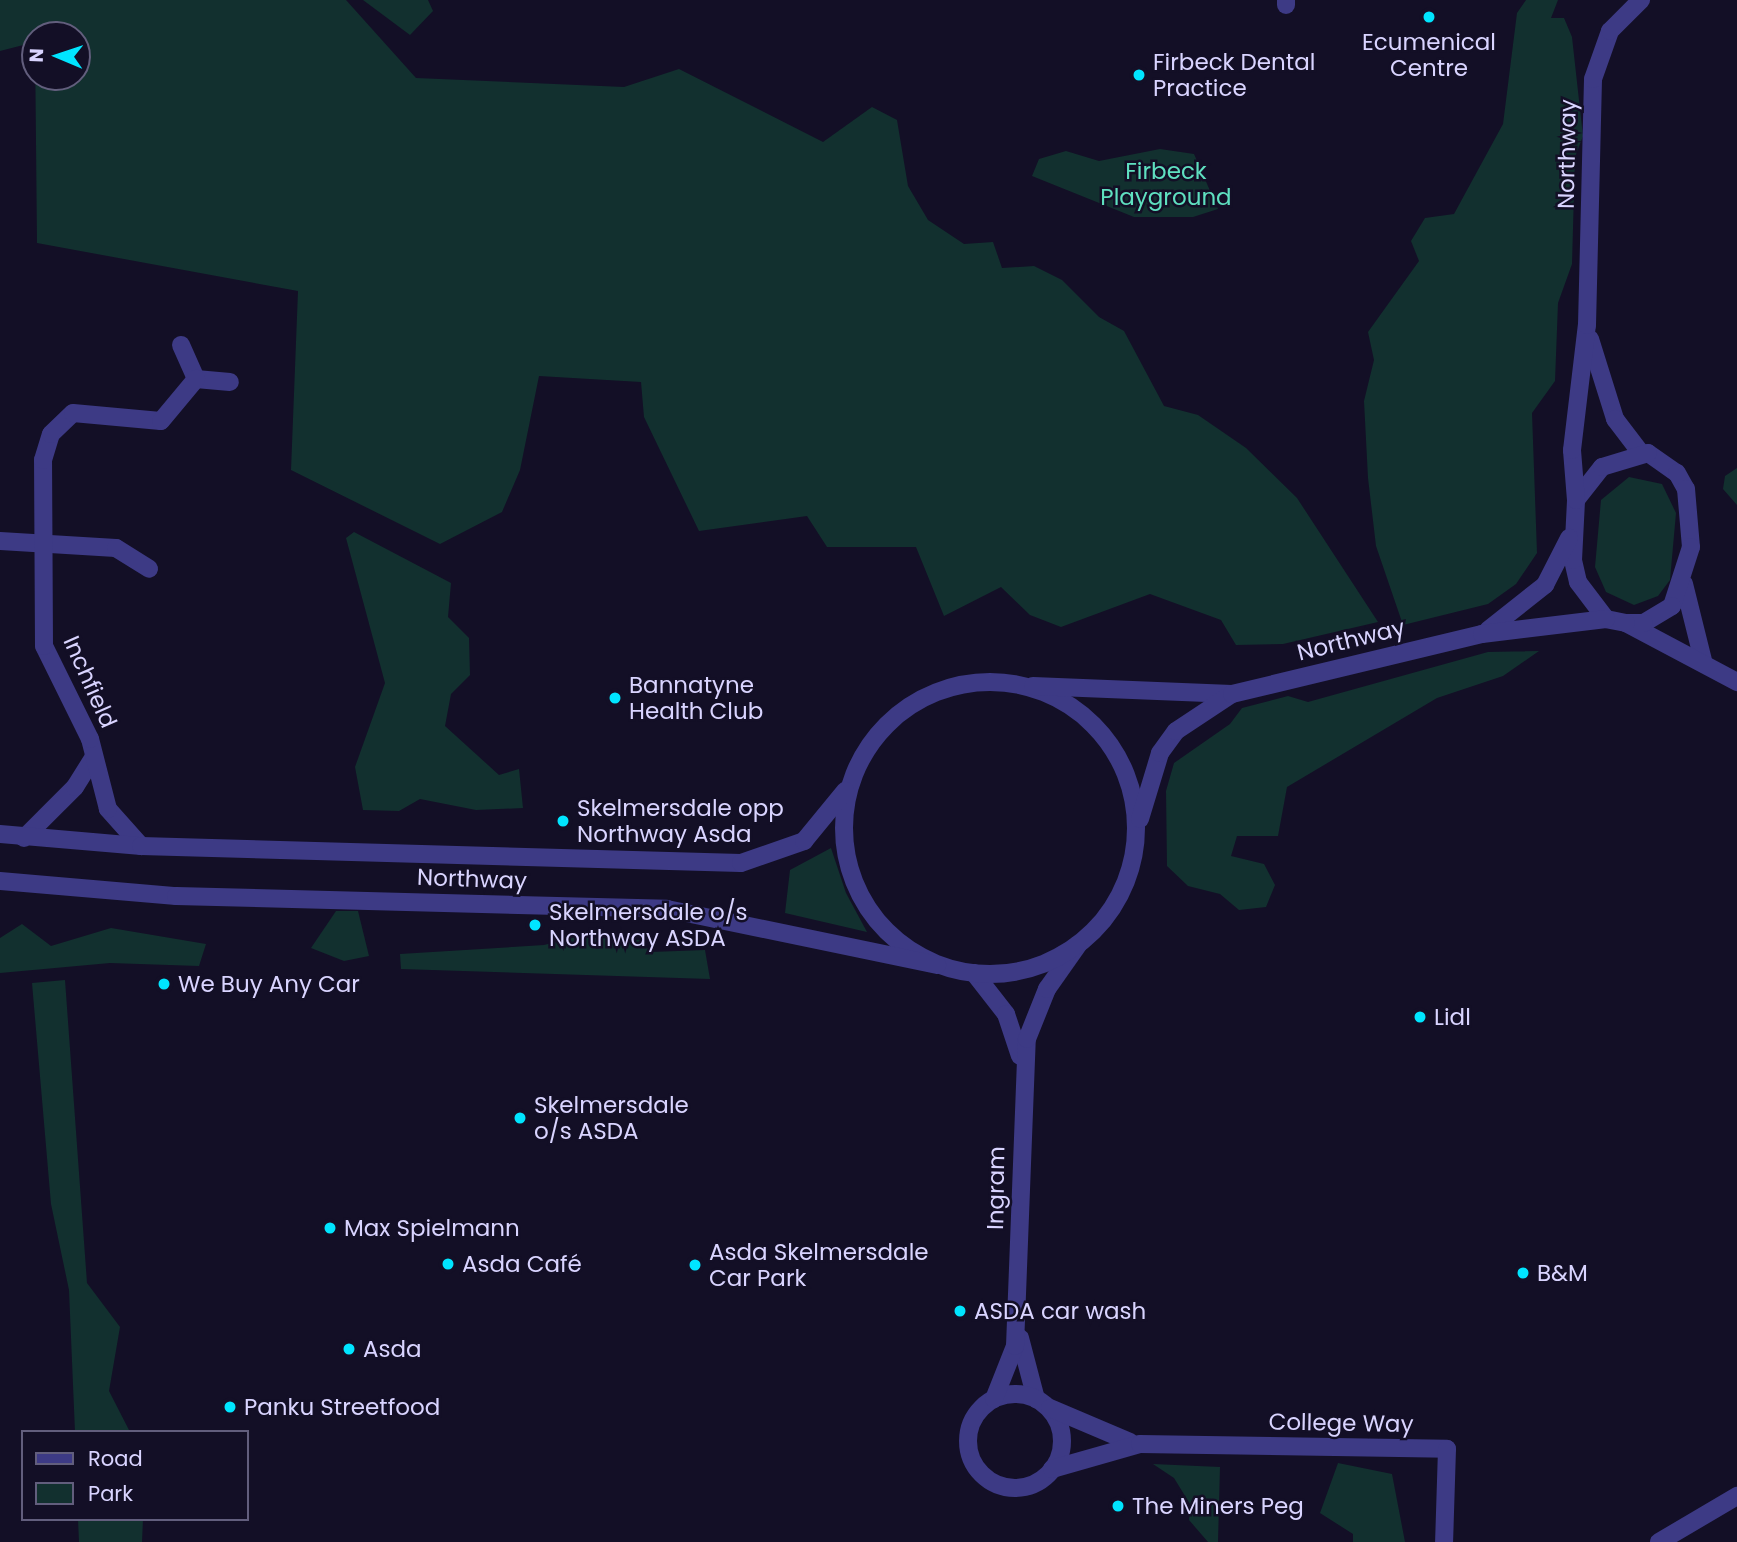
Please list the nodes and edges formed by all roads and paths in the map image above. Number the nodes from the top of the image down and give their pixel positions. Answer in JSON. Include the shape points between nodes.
{"nodes":[{"id":1,"x":1641,"y":0,"type":"edge"},
{"id":2,"x":1587,"y":325,"type":"junction"},
{"id":3,"x":181,"y":345,"type":"dead end"},
{"id":4,"x":196,"y":379,"type":"junction"},
{"id":5,"x":230,"y":383,"type":"dead end"},
{"id":6,"x":1640,"y":453,"type":"junction"},
{"id":7,"x":1576,"y":500,"type":"junction"},
{"id":8,"x":1573,"y":530,"type":"junction"},
{"id":9,"x":0,"y":541,"type":"edge"},
{"id":10,"x":42,"y":544,"type":"junction"},
{"id":11,"x":149,"y":569,"type":"dead end"},
{"id":12,"x":1684,"y":584,"type":"junction"},
{"id":13,"x":1606,"y":619,"type":"junction"},
{"id":14,"x":1626,"y":623,"type":"junction"},
{"id":15,"x":1478,"y":635,"type":"junction"},
{"id":16,"x":1704,"y":664,"type":"junction"},
{"id":17,"x":1737,"y":682,"type":"edge"},
{"id":18,"x":1029,"y":686,"type":"junction"},
{"id":19,"x":1232,"y":694,"type":"junction"},
{"id":20,"x":94,"y":756,"type":"junction"},
{"id":21,"x":850,"y":782,"type":"junction"},
{"id":22,"x":0,"y":834,"type":"edge"},
{"id":23,"x":24,"y":838,"type":"junction"},
{"id":24,"x":1136,"y":841,"type":"junction"},
{"id":25,"x":141,"y":846,"type":"junction"},
{"id":26,"x":0,"y":881,"type":"edge"},
{"id":27,"x":1078,"y":945,"type":"junction"},
{"id":28,"x":937,"y":965,"type":"junction"},
{"id":29,"x":974,"y":973,"type":"junction"},
{"id":30,"x":1023,"y":1066,"type":"junction"},
{"id":31,"x":1018,"y":1311,"type":"junction"},
{"id":32,"x":994,"y":1399,"type":"junction"},
{"id":33,"x":1041,"y":1403,"type":"junction"},
{"id":34,"x":1140,"y":1444,"type":"junction"},
{"id":35,"x":1052,"y":1469,"type":"junction"},
{"id":36,"x":1737,"y":1496,"type":"edge"},
{"id":37,"x":1444,"y":1542,"type":"edge"},
{"id":38,"x":1659,"y":1542,"type":"edge"}],
"edges":[{"from":1,"to":2,"type":"street","name":"Northway","via":[[1610,31],[1593,79]]},
{"from":2,"to":6,"type":"street","name":"Northway","via":[[1601,386]]},
{"from":2,"to":7,"type":"street","name":"Northway","via":[[1572,450]]},
{"from":3,"to":4,"type":"street"},
{"from":4,"to":5,"type":"street"},
{"from":4,"to":10,"type":"street","name":"Inchfield","via":[[161,421],[73,413],[51,434],[43,460]]},
{"from":6,"to":7,"type":"street","via":[[1602,467]]},
{"from":6,"to":12,"type":"street","via":[[1677,473],[1689,499],[1693,525]]},
{"from":7,"to":8,"type":"street"},
{"from":8,"to":13,"type":"street","via":[[1578,582]]},
{"from":8,"to":15,"type":"street","name":"Northway","via":[[1545,586]]},
{"from":9,"to":10,"type":"street"},
{"from":10,"to":11,"type":"street","via":[[116,548]]},
{"from":10,"to":20,"type":"street","name":"Inchfield","via":[[44,646]]},
{"from":12,"to":14,"type":"street","via":[[1660,615]]},
{"from":12,"to":16,"type":"street"},
{"from":13,"to":14,"type":"street"},
{"from":13,"to":15,"type":"street","name":"Northway"},
{"from":14,"to":16,"type":"street"},
{"from":15,"to":19,"type":"street","name":"Northway"},
{"from":16,"to":17,"type":"street"},
{"from":18,"to":19,"type":"street","name":"Northway"},
{"from":18,"to":21,"type":"street","name":"Northway","via":[[977,681],[936,691],[891,720],[870,744]]},
{"from":18,"to":24,"type":"street","via":[[1075,708],[1110,744],[1132,790]]},
{"from":19,"to":24,"type":"street","name":"Northway","via":[[1176,731],[1160,753]]},
{"from":20,"to":23,"type":"street","name":"Inchfield","via":[[75,787]]},
{"from":20,"to":25,"type":"street","name":"Inchfield","via":[[108,809]]},
{"from":21,"to":25,"type":"street","name":"Northway","via":[[804,841],[741,863]]},
{"from":21,"to":28,"type":"street","via":[[846,856],[858,891],[878,922]]},
{"from":22,"to":23,"type":"street","name":"Northway"},
{"from":23,"to":25,"type":"street","name":"Northway"},
{"from":24,"to":27,"type":"street","name":"Northway","via":[[1127,880],[1107,916]]},
{"from":26,"to":28,"type":"street","name":"Northway","via":[[176,895],[667,909]]},
{"from":27,"to":29,"type":"street","name":"Northway","via":[[1010,973]]},
{"from":27,"to":30,"type":"street","name":"Ingram","via":[[1035,1013]]},
{"from":28,"to":29,"type":"street","name":"Northway"},
{"from":29,"to":30,"type":"street","name":"Ingram","via":[[1006,1014]]},
{"from":30,"to":31,"type":"street","name":"Ingram"},
{"from":31,"to":32,"type":"street","name":"Ingram","via":[[1015,1346]]},
{"from":31,"to":33,"type":"street","name":"Ingram"},
{"from":32,"to":33,"type":"street"},
{"from":32,"to":35,"type":"street","via":[[969,1430],[976,1467],[1015,1488]]},
{"from":33,"to":34,"type":"street","name":"College Way","via":[[1077,1425]]},
{"from":33,"to":35,"type":"street","via":[[1062,1442]]},
{"from":34,"to":35,"type":"street","name":"College Way"},
{"from":34,"to":37,"type":"street","name":"College Way","via":[[1447,1449]]},
{"from":36,"to":38,"type":"street"}]}
